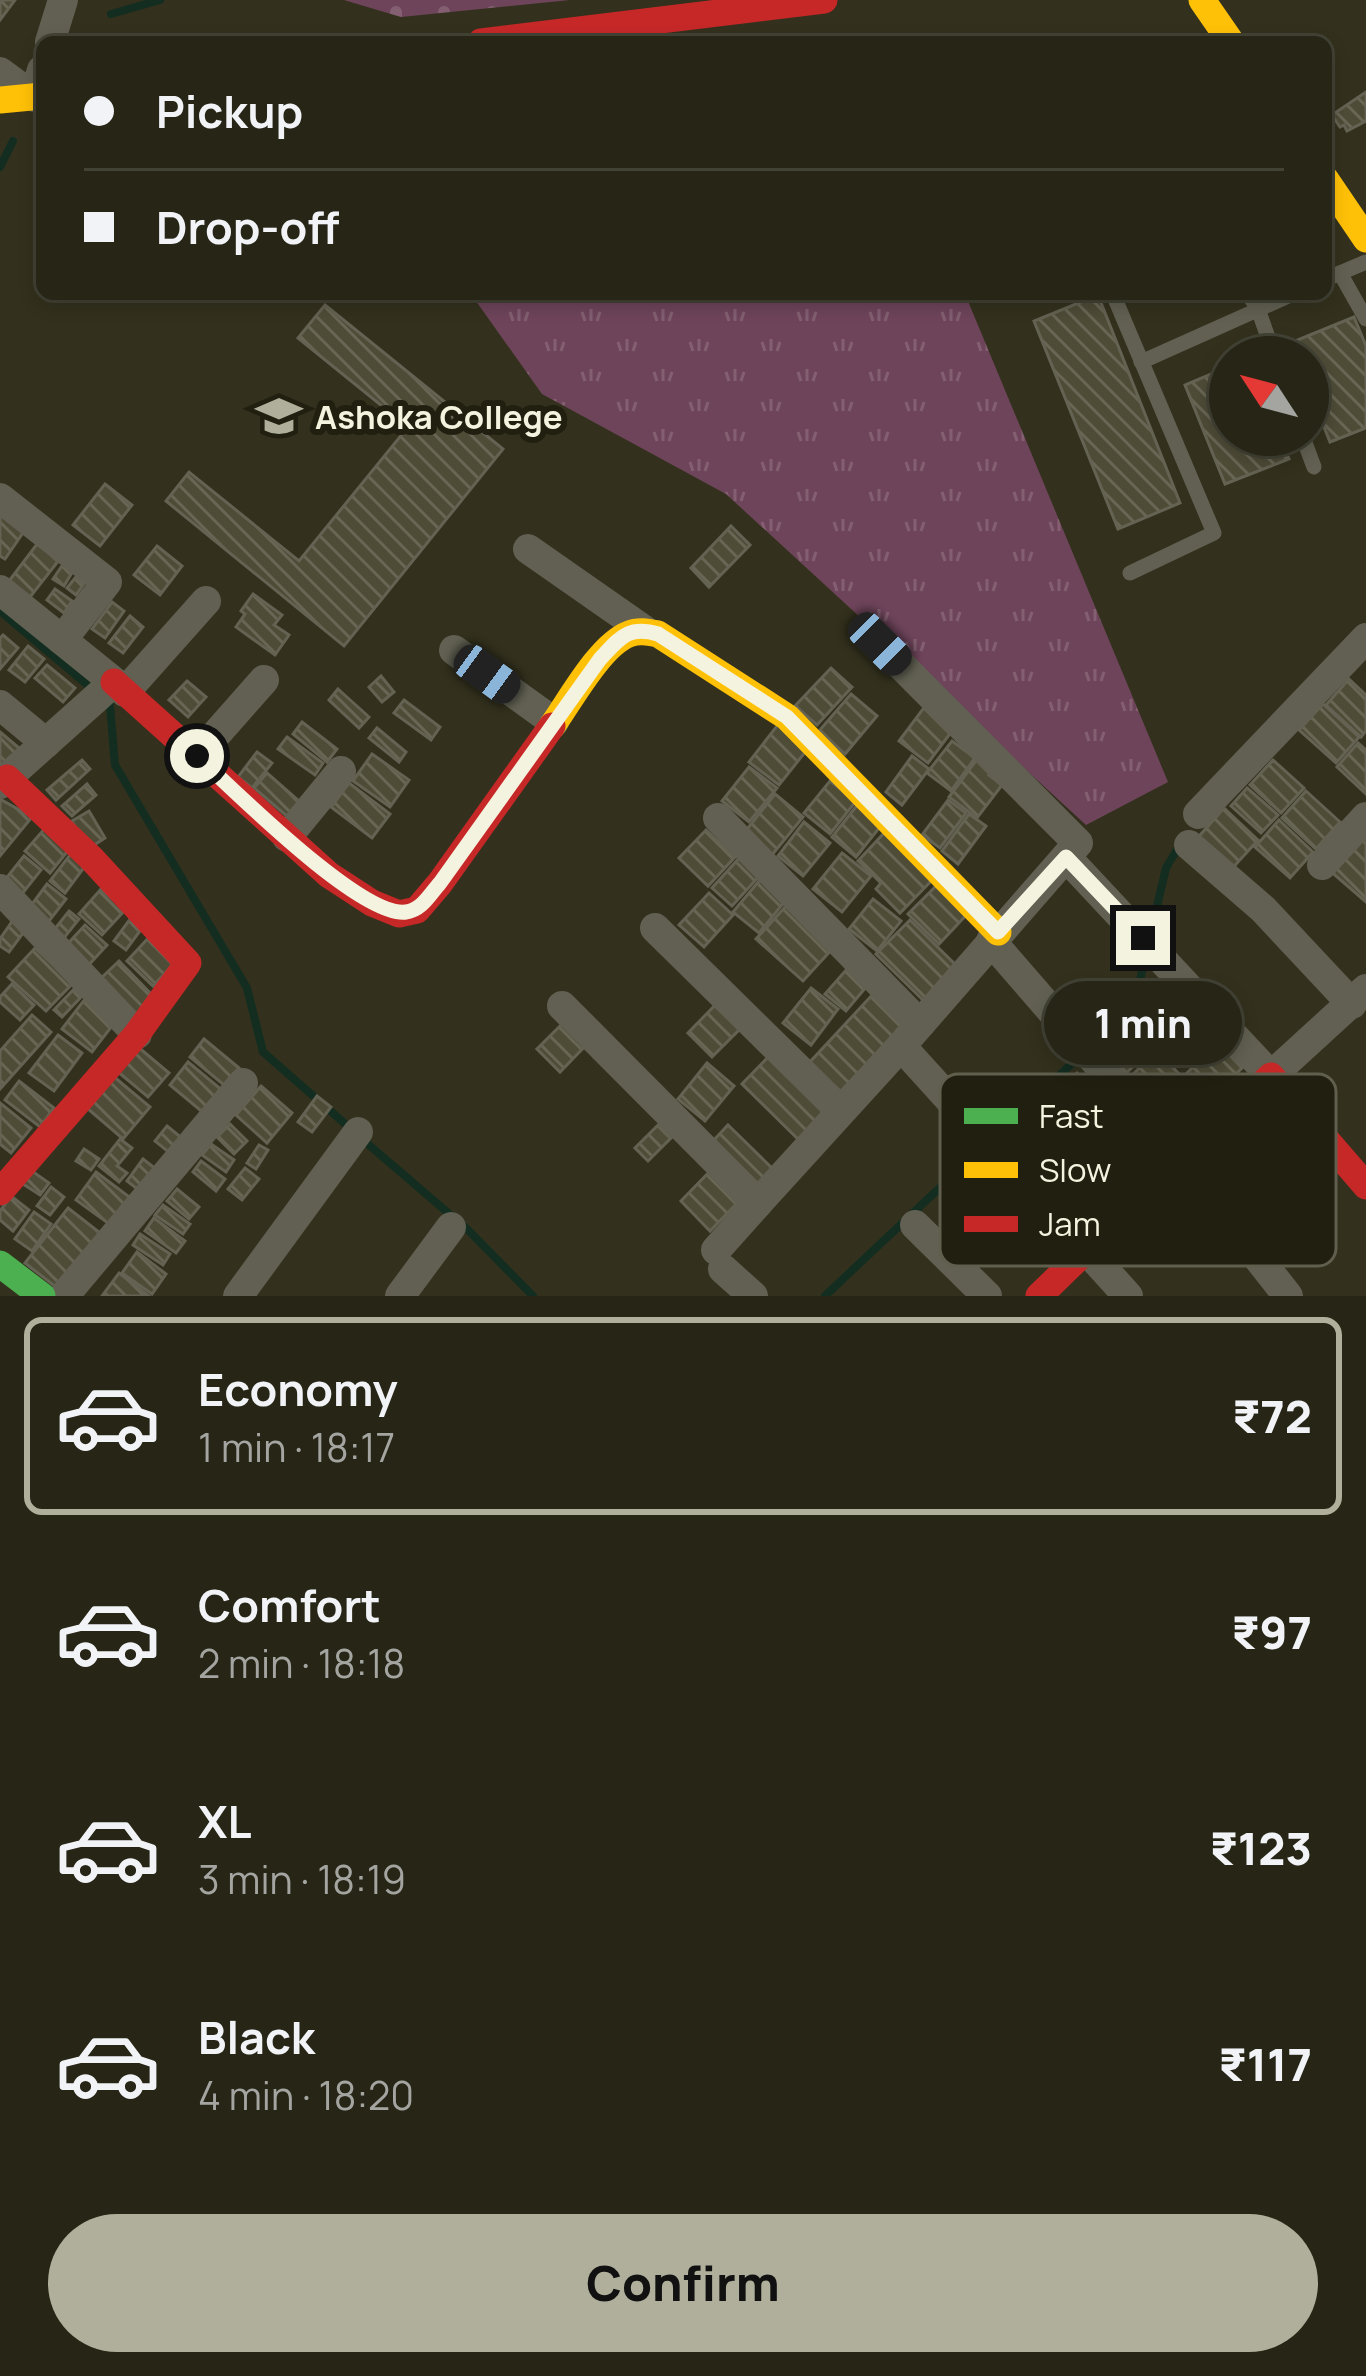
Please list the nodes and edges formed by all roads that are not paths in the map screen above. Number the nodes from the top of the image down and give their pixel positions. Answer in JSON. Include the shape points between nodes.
{"nodes":[{"id":1,"x":62,"y":0,"type":"edge"},
{"id":2,"x":824,"y":0,"type":"edge"},
{"id":3,"x":1202,"y":0,"type":"edge"},
{"id":4,"x":52,"y":36,"type":"edge"},
{"id":5,"x":530,"y":36,"type":"edge"},
{"id":6,"x":1227,"y":36,"type":"edge"},
{"id":7,"x":0,"y":72,"type":"edge"},
{"id":8,"x":36,"y":86,"type":"edge"},
{"id":9,"x":36,"y":88,"type":"edge"},
{"id":10,"x":0,"y":100,"type":"edge"},
{"id":11,"x":1332,"y":187,"type":"edge"},
{"id":12,"x":1361,"y":223,"type":"edge"},
{"id":13,"x":1366,"y":262,"type":"edge"},
{"id":14,"x":1333,"y":276,"type":"edge"},
{"id":15,"x":1115,"y":300,"type":"edge"},
{"id":16,"x":1252,"y":300,"type":"edge"},
{"id":17,"x":1279,"y":300,"type":"edge"},
{"id":18,"x":1258,"y":309,"type":"junction"},
{"id":19,"x":1366,"y":319,"type":"edge"},
{"id":20,"x":1268,"y":336,"type":"edge"},
{"id":21,"x":1141,"y":362,"type":"junction"},
{"id":22,"x":1310,"y":456,"type":"edge"},
{"id":23,"x":1314,"y":467,"type":"dead end"},
{"id":24,"x":0,"y":498,"type":"edge"},
{"id":25,"x":528,"y":549,"type":"dead end"},
{"id":26,"x":1130,"y":573,"type":"dead end"},
{"id":27,"x":0,"y":590,"type":"edge"},
{"id":28,"x":206,"y":602,"type":"dead end"},
{"id":29,"x":644,"y":630,"type":"junction"},
{"id":30,"x":1366,"y":638,"type":"edge"},
{"id":31,"x":62,"y":640,"type":"junction"},
{"id":32,"x":880,"y":644,"type":"dead end"},
{"id":33,"x":454,"y":650,"type":"dead end"},
{"id":34,"x":264,"y":680,"type":"dead end"},
{"id":35,"x":109,"y":691,"type":"junction"},
{"id":36,"x":0,"y":705,"type":"edge"},
{"id":37,"x":554,"y":722,"type":"junction"},
{"id":38,"x":46,"y":743,"type":"junction"},
{"id":39,"x":197,"y":756,"type":"junction"},
{"id":40,"x":340,"y":771,"type":"dead end"},
{"id":41,"x":4,"y":781,"type":"edge"},
{"id":42,"x":1198,"y":814,"type":"dead end"},
{"id":43,"x":1366,"y":817,"type":"edge"},
{"id":44,"x":718,"y":818,"type":"dead end"},
{"id":45,"x":287,"y":838,"type":"junction"},
{"id":46,"x":1189,"y":844,"type":"dead end"},
{"id":47,"x":1066,"y":857,"type":"junction"},
{"id":48,"x":1322,"y":865,"type":"dead end"},
{"id":49,"x":0,"y":889,"type":"edge"},
{"id":50,"x":655,"y":928,"type":"dead end"},
{"id":51,"x":994,"y":937,"type":"junction"},
{"id":52,"x":1359,"y":997,"type":"edge"},
{"id":53,"x":562,"y":1006,"type":"dead end"},
{"id":54,"x":137,"y":1034,"type":"junction"},
{"id":55,"x":910,"y":1035,"type":"junction"},
{"id":56,"x":942,"y":1074,"type":"edge"},
{"id":57,"x":1109,"y":1074,"type":"edge"},
{"id":58,"x":1269,"y":1074,"type":"edge"},
{"id":59,"x":1273,"y":1074,"type":"edge"},
{"id":60,"x":243,"y":1083,"type":"dead end"},
{"id":61,"x":841,"y":1110,"type":"junction"},
{"id":62,"x":358,"y":1132,"type":"dead end"},
{"id":63,"x":1336,"y":1151,"type":"edge"},
{"id":64,"x":1366,"y":1186,"type":"edge"},
{"id":65,"x":0,"y":1192,"type":"edge"},
{"id":66,"x":758,"y":1203,"type":"junction"},
{"id":67,"x":915,"y":1225,"type":"dead end"},
{"id":68,"x":451,"y":1227,"type":"dead end"},
{"id":69,"x":940,"y":1250,"type":"edge"},
{"id":70,"x":0,"y":1264,"type":"edge"},
{"id":71,"x":957,"y":1266,"type":"edge"},
{"id":72,"x":1069,"y":1266,"type":"edge"},
{"id":73,"x":1100,"y":1266,"type":"edge"},
{"id":74,"x":1264,"y":1266,"type":"edge"},
{"id":75,"x":42,"y":1296,"type":"edge"},
{"id":76,"x":64,"y":1296,"type":"edge"},
{"id":77,"x":238,"y":1296,"type":"edge"},
{"id":78,"x":400,"y":1296,"type":"edge"},
{"id":79,"x":753,"y":1296,"type":"edge"},
{"id":80,"x":987,"y":1296,"type":"edge"},
{"id":81,"x":1039,"y":1296,"type":"edge"},
{"id":82,"x":1128,"y":1296,"type":"edge"},
{"id":83,"x":1288,"y":1296,"type":"edge"}],
"edges":[{"from":1,"to":4,"type":"street"},
{"from":2,"to":5,"type":"street"},
{"from":3,"to":6,"type":"street"},
{"from":7,"to":8,"type":"street"},
{"from":9,"to":10,"type":"street"},
{"from":11,"to":12,"type":"street"},
{"from":13,"to":14,"type":"lane"},
{"from":14,"to":19,"type":"lane"},
{"from":15,"to":21,"type":"lane"},
{"from":16,"to":18,"type":"lane"},
{"from":17,"to":18,"type":"lane"},
{"from":18,"to":20,"type":"lane"},
{"from":18,"to":21,"type":"lane"},
{"from":21,"to":26,"type":"lane","via":[[1214,533]]},
{"from":22,"to":23,"type":"lane"},
{"from":24,"to":31,"type":"street","via":[[107,582]]},
{"from":25,"to":29,"type":"street"},
{"from":27,"to":31,"type":"street"},
{"from":28,"to":35,"type":"street"},
{"from":29,"to":37,"type":"street","via":[[617,641]]},
{"from":29,"to":51,"type":"street","via":[[787,717]]},
{"from":30,"to":42,"type":"street"},
{"from":31,"to":35,"type":"street"},
{"from":32,"to":47,"type":"street","via":[[1078,843]]},
{"from":33,"to":37,"type":"street"},
{"from":34,"to":39,"type":"street"},
{"from":35,"to":38,"type":"street"},
{"from":35,"to":39,"type":"street"},
{"from":36,"to":38,"type":"street"},
{"from":37,"to":45,"type":"street","via":[[417,910],[399,914],[373,903]]},
{"from":38,"to":41,"type":"street"},
{"from":39,"to":45,"type":"street"},
{"from":40,"to":45,"type":"street"},
{"from":41,"to":54,"type":"street","via":[[91,858],[188,963]]},
{"from":43,"to":48,"type":"street"},
{"from":44,"to":55,"type":"street"},
{"from":46,"to":52,"type":"street"},
{"from":47,"to":51,"type":"street"},
{"from":47,"to":58,"type":"street"},
{"from":49,"to":54,"type":"street"},
{"from":50,"to":61,"type":"street"},
{"from":51,"to":55,"type":"street"},
{"from":51,"to":57,"type":"street"},
{"from":52,"to":59,"type":"street"},
{"from":53,"to":66,"type":"street"},
{"from":54,"to":65,"type":"street"},
{"from":55,"to":56,"type":"street"},
{"from":55,"to":61,"type":"street"},
{"from":60,"to":76,"type":"street"},
{"from":61,"to":66,"type":"street"},
{"from":62,"to":77,"type":"street"},
{"from":63,"to":64,"type":"street"},
{"from":66,"to":79,"type":"street","via":[[720,1260]]},
{"from":67,"to":69,"type":"street"},
{"from":68,"to":78,"type":"street"},
{"from":70,"to":75,"type":"street"},
{"from":71,"to":80,"type":"street"},
{"from":72,"to":81,"type":"street"},
{"from":73,"to":82,"type":"street"},
{"from":74,"to":83,"type":"street"}]}
